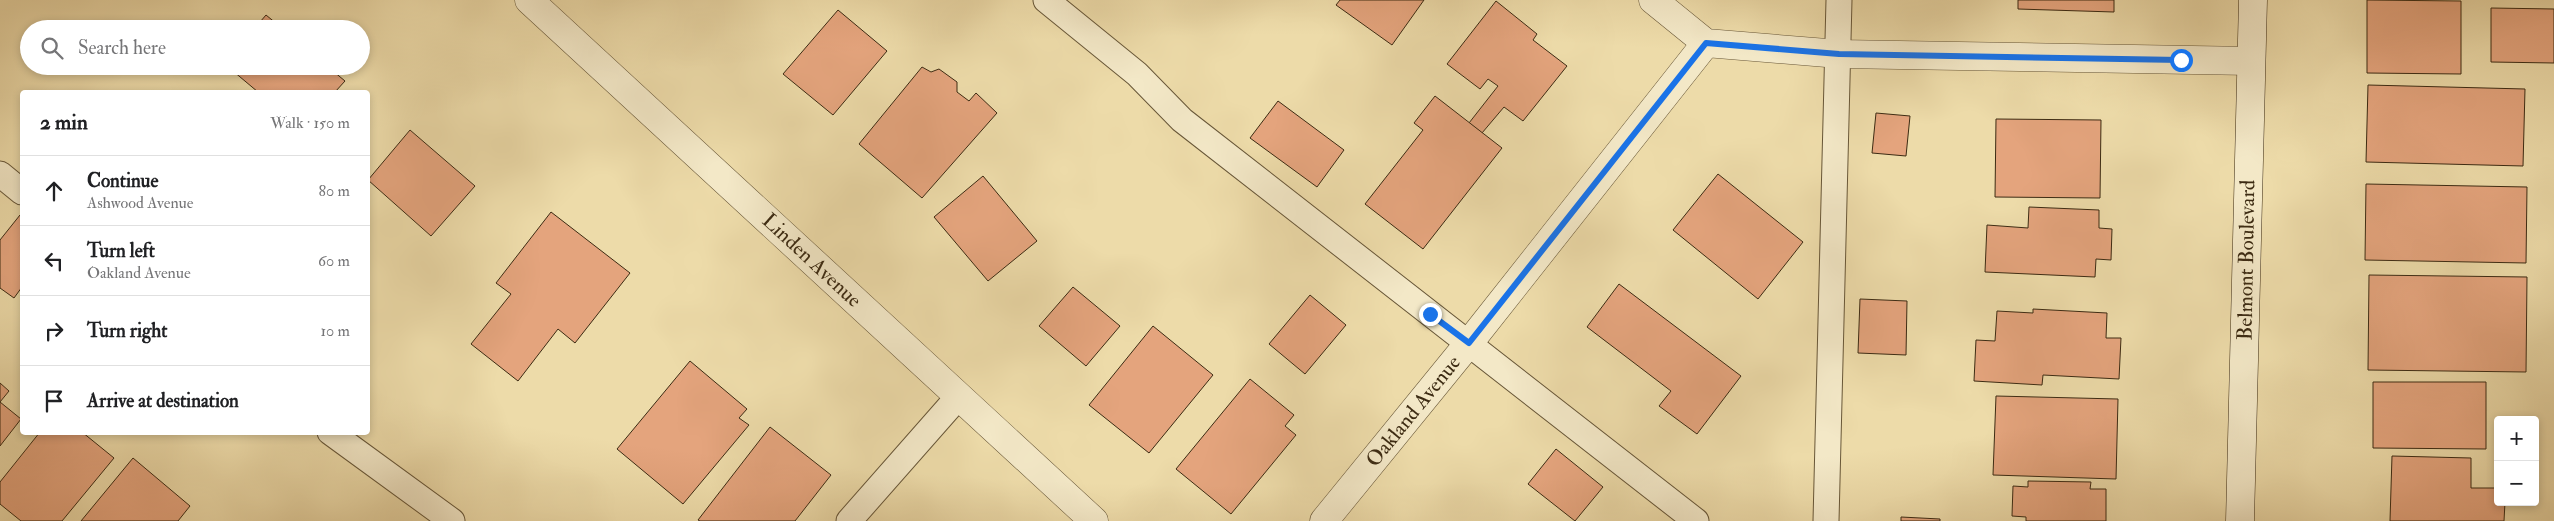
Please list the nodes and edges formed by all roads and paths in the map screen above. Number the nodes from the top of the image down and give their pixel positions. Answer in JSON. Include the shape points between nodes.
{"nodes":[{"id":1,"x":530,"y":0,"type":"edge"},
{"id":2,"x":1046,"y":0,"type":"edge"},
{"id":3,"x":1653,"y":0,"type":"edge"},
{"id":4,"x":1839,"y":0,"type":"edge"},
{"id":5,"x":2253,"y":0,"type":"edge"},
{"id":6,"x":1706,"y":43,"type":"junction"},
{"id":7,"x":1839,"y":54,"type":"junction"},
{"id":8,"x":2251,"y":61,"type":"junction"},
{"id":9,"x":0,"y":174,"type":"edge"},
{"id":10,"x":20,"y":190,"type":"edge"},
{"id":11,"x":1469,"y":343,"type":"junction"},
{"id":12,"x":959,"y":396,"type":"junction"},
{"id":13,"x":334,"y":435,"type":"edge"},
{"id":14,"x":452,"y":521,"type":"edge"},
{"id":15,"x":850,"y":521,"type":"edge"},
{"id":16,"x":1094,"y":521,"type":"edge"},
{"id":17,"x":1324,"y":521,"type":"edge"},
{"id":18,"x":1696,"y":521,"type":"edge"},
{"id":19,"x":1826,"y":521,"type":"edge"},
{"id":20,"x":2240,"y":521,"type":"edge"}],
"edges":[{"from":1,"to":12,"type":"street","name":"Linden Avenue"},
{"from":2,"to":11,"type":"lane","via":[[1137,74],[1182,120]]},
{"from":3,"to":6,"type":"street"},
{"from":4,"to":7,"type":"lane"},
{"from":5,"to":8,"type":"street","name":"Belmont Boulevard"},
{"from":6,"to":7,"type":"street"},
{"from":6,"to":11,"type":"street","name":"Oakland Avenue"},
{"from":7,"to":8,"type":"street"},
{"from":7,"to":19,"type":"lane"},
{"from":8,"to":20,"type":"street","name":"Belmont Boulevard"},
{"from":9,"to":10,"type":"lane"},
{"from":11,"to":17,"type":"street","name":"Oakland Avenue"},
{"from":11,"to":18,"type":"lane"},
{"from":12,"to":15,"type":"lane"},
{"from":12,"to":16,"type":"street","name":"Linden Avenue"},
{"from":13,"to":14,"type":"lane"}]}
